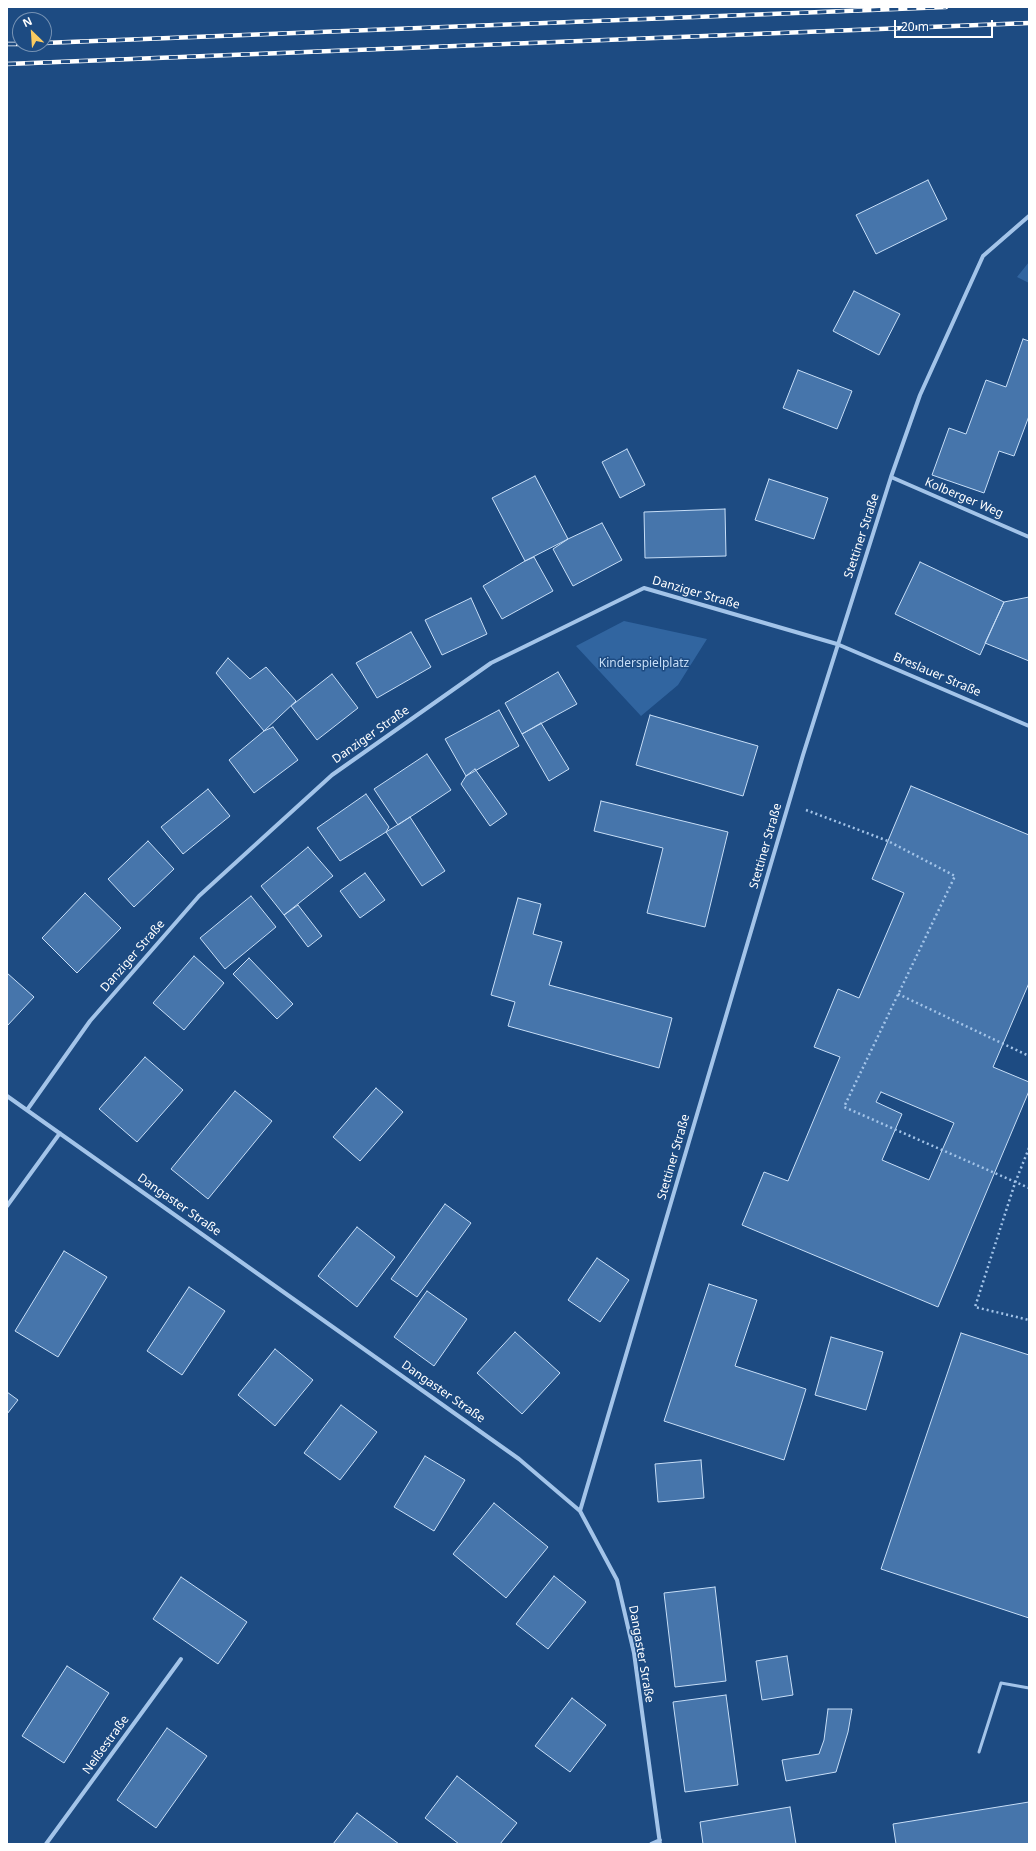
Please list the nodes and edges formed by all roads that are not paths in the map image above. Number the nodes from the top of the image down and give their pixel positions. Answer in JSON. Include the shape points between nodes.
{"nodes":[{"id":1,"x":1029,"y":216,"type":"edge"},
{"id":2,"x":891,"y":477,"type":"junction"},
{"id":3,"x":1029,"y":536,"type":"edge"},
{"id":4,"x":838,"y":644,"type":"junction"},
{"id":5,"x":1029,"y":726,"type":"edge"},
{"id":6,"x":7,"y":1096,"type":"edge"},
{"id":7,"x":27,"y":1110,"type":"junction"},
{"id":8,"x":60,"y":1133,"type":"junction"},
{"id":9,"x":7,"y":1206,"type":"edge"},
{"id":10,"x":580,"y":1511,"type":"junction"},
{"id":11,"x":181,"y":1659,"type":"dead end"},
{"id":12,"x":1029,"y":1688,"type":"edge"},
{"id":13,"x":979,"y":1752,"type":"dead end"},
{"id":14,"x":660,"y":1842,"type":"edge"},
{"id":15,"x":46,"y":1844,"type":"edge"},
{"id":16,"x":651,"y":1844,"type":"edge"}],
"edges":[{"from":1,"to":2,"type":"street","name":"Stettiner Straße","via":[[983,256],[920,396]]},
{"from":2,"to":3,"type":"street","name":"Kolberger Weg"},
{"from":2,"to":4,"type":"street","name":"Stettiner Straße"},
{"from":4,"to":5,"type":"street","name":"Breslauer Straße"},
{"from":4,"to":7,"type":"street","name":"Danziger Straße","via":[[644,588],[491,663],[332,775],[199,896],[90,1021]]},
{"from":4,"to":10,"type":"street","name":"Stettiner Straße"},
{"from":6,"to":7,"type":"street","name":"Dangaster Straße"},
{"from":7,"to":8,"type":"street","name":"Dangaster Straße"},
{"from":8,"to":9,"type":"street"},
{"from":8,"to":10,"type":"street","name":"Dangaster Straße","via":[[519,1458]]},
{"from":10,"to":14,"type":"street","name":"Dangaster Straße","via":[[616,1580],[634,1653]]},
{"from":11,"to":15,"type":"street","name":"Neißestraße"},
{"from":12,"to":13,"type":"lane","via":[[1001,1683]]},
{"from":14,"to":16,"type":"street"}]}
